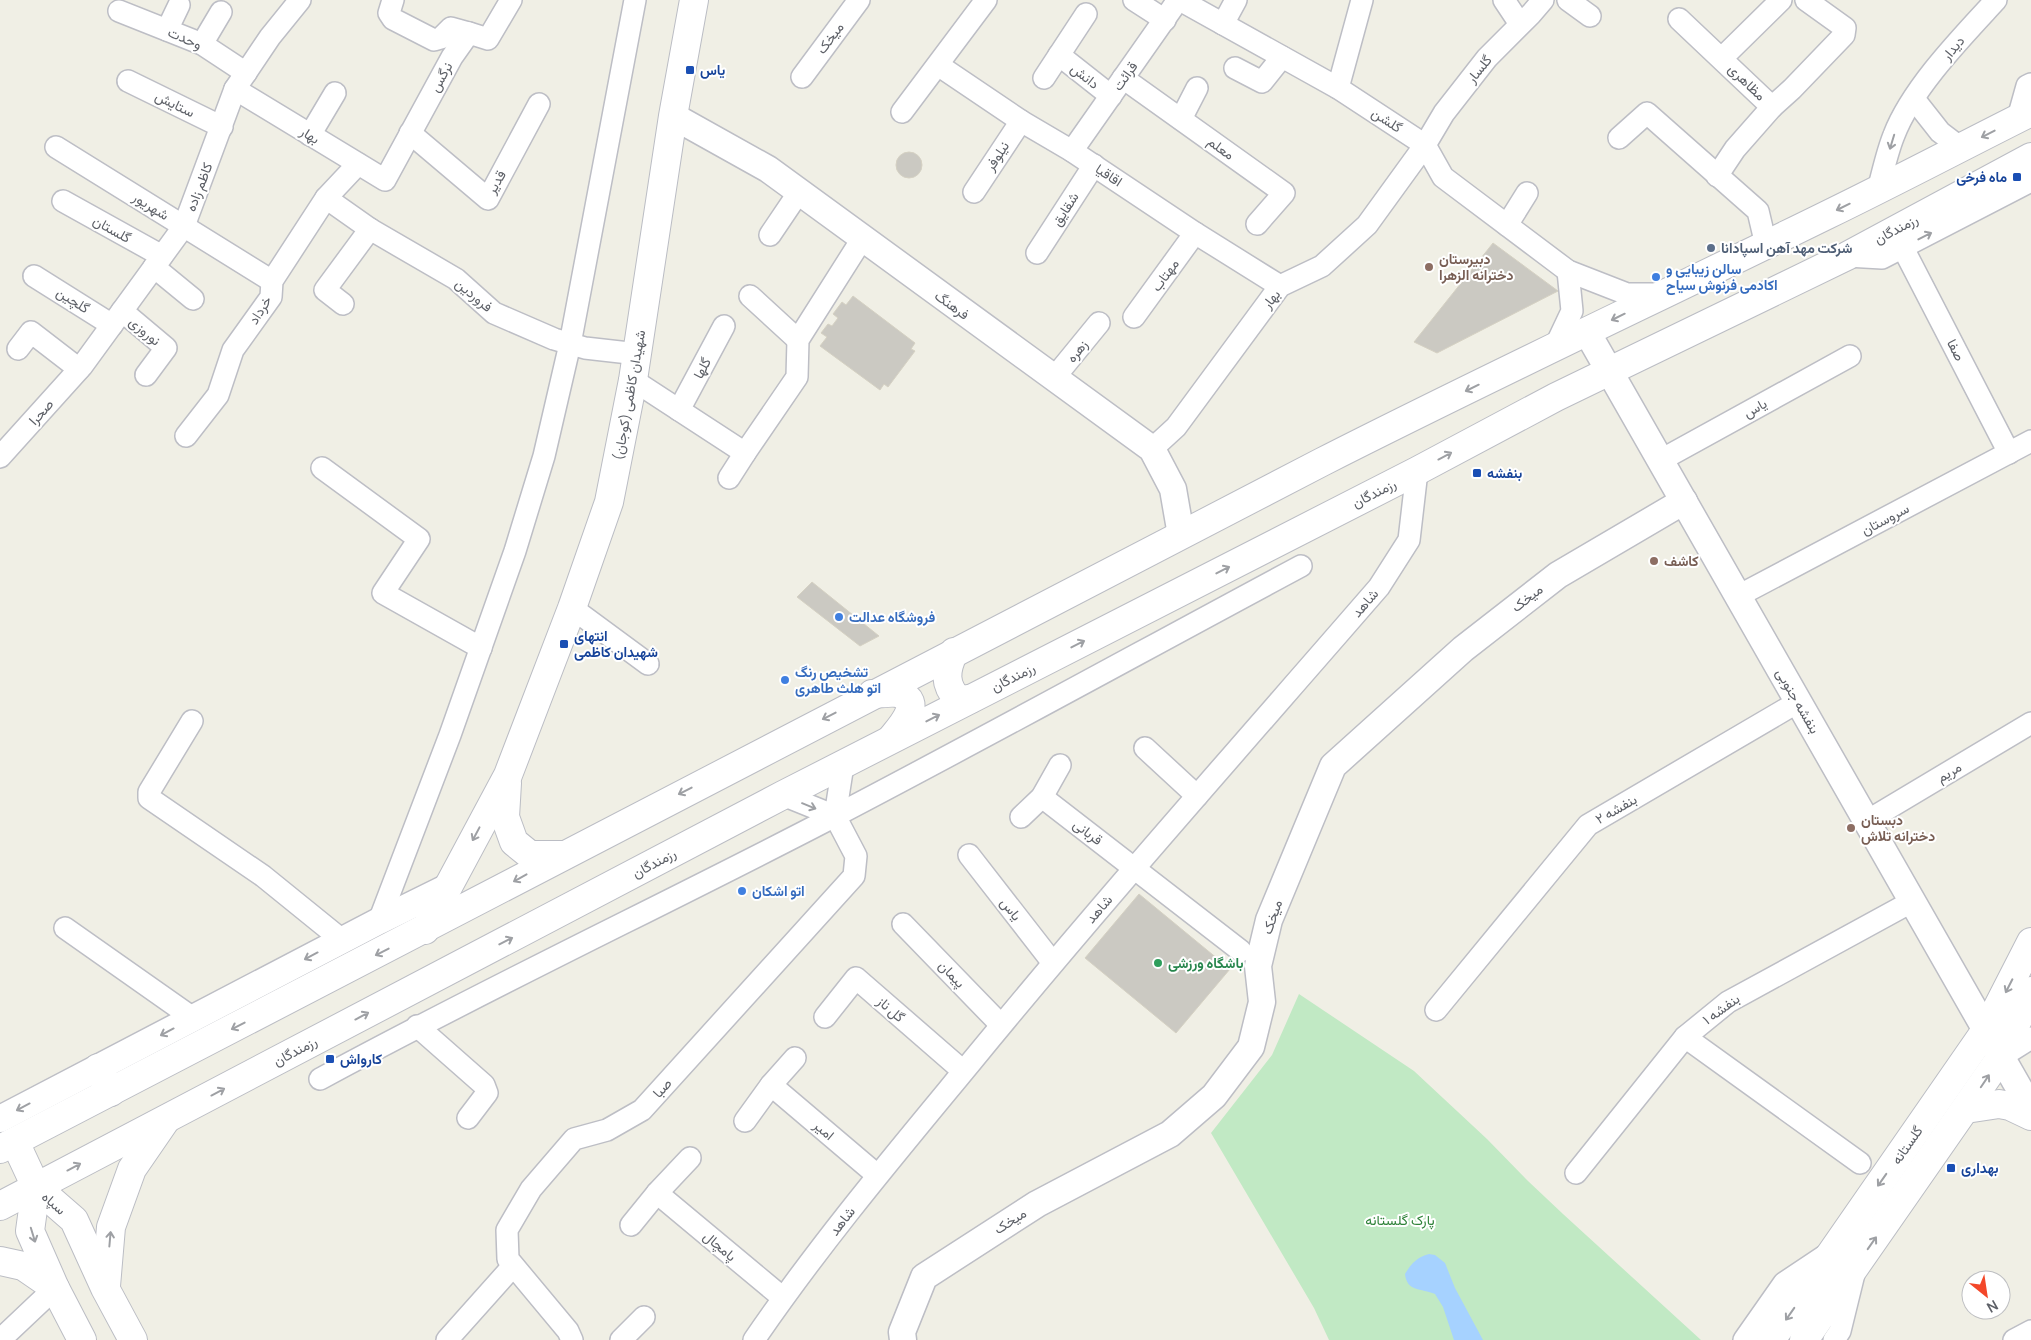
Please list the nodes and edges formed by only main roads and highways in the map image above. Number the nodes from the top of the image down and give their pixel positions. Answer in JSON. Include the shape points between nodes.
{"nodes":[{"id":1,"x":694,"y":0,"type":"edge"},
{"id":2,"x":2025,"y":115,"type":"edge"},
{"id":3,"x":2031,"y":157,"type":"edge"},
{"id":4,"x":954,"y":652,"type":"junction"},
{"id":5,"x":872,"y":694,"type":"junction"},
{"id":6,"x":970,"y":699,"type":"junction"},
{"id":7,"x":890,"y":740,"type":"junction"},
{"id":8,"x":508,"y":775,"type":"junction"},
{"id":9,"x":562,"y":855,"type":"junction"},
{"id":10,"x":425,"y":930,"type":"junction"},
{"id":11,"x":2031,"y":942,"type":"edge"},
{"id":12,"x":2031,"y":991,"type":"edge"},
{"id":13,"x":98,"y":1068,"type":"road end"},
{"id":14,"x":111,"y":1092,"type":"junction"},
{"id":15,"x":1966,"y":1109,"type":"junction"},
{"id":16,"x":2031,"y":1116,"type":"edge"},
{"id":17,"x":167,"y":1118,"type":"junction"},
{"id":18,"x":7,"y":1145,"type":"edge"},
{"id":19,"x":36,"y":1187,"type":"junction"},
{"id":20,"x":0,"y":1206,"type":"edge"},
{"id":21,"x":0,"y":1261,"type":"edge"},
{"id":22,"x":55,"y":1288,"type":"junction"},
{"id":23,"x":105,"y":1288,"type":"junction"},
{"id":24,"x":82,"y":1340,"type":"edge"},
{"id":25,"x":133,"y":1340,"type":"edge"},
{"id":26,"x":1771,"y":1340,"type":"edge"},
{"id":27,"x":1804,"y":1340,"type":"edge"}],
"edges":[{"from":1,"to":8,"type":"main road","name":"شهیدان کاظمی (کوجان)","via":[[635,367],[609,502]]},
{"from":2,"to":4,"type":"main road","one_way":true,"via":[[1328,459]]},
{"from":6,"to":3,"type":"main road","name":"رزمندگان","one_way":true,"via":[[1547,402],[1847,256]]},
{"from":4,"to":5,"type":"main road"},
{"from":4,"to":6,"type":"main road","via":[[946,681],[958,700]]},
{"from":5,"to":7,"type":"main road","via":[[898,693],[906,696],[910,704],[910,714]]},
{"from":5,"to":9,"type":"main road","one_way":true},
{"from":7,"to":6,"type":"main road","name":"رزمندگان","one_way":true},
{"from":17,"to":7,"type":"main road","name":"رزمندگان","one_way":true},
{"from":8,"to":9,"type":"main road","via":[[505,817],[514,842],[530,855]]},
{"from":8,"to":10,"type":"main road","one_way":true},
{"from":9,"to":10,"type":"main road","one_way":true},
{"from":10,"to":14,"type":"main road","one_way":true},
{"from":11,"to":26,"type":"main road","name":"گلستانه","one_way":true,"via":[[1986,1030]]},
{"from":15,"to":12,"type":"main road","name":"گلستانه","one_way":true,"via":[[2001,1057]]},
{"from":13,"to":14,"type":"main road"},
{"from":14,"to":18,"type":"main road"},
{"from":15,"to":16,"type":"main road","via":[[1999,1104]]},
{"from":27,"to":15,"type":"main road","name":"گلستانه","one_way":true},
{"from":19,"to":17,"type":"main road","name":"رزمندگان","one_way":true},
{"from":23,"to":17,"type":"main road","one_way":true,"via":[[111,1227],[132,1169]]},
{"from":18,"to":19,"type":"main road"},
{"from":19,"to":20,"type":"main road","name":"رزمندگان"},
{"from":19,"to":22,"type":"main road","name":"سپاه","one_way":true,"via":[[30,1231]]},
{"from":19,"to":23,"type":"main road","name":"سپاه","via":[[74,1220]]},
{"from":21,"to":22,"type":"main road","via":[[23,1266]]},
{"from":22,"to":24,"type":"main road","name":"سپاه"},
{"from":23,"to":25,"type":"main road","name":"سپاه"}]}
